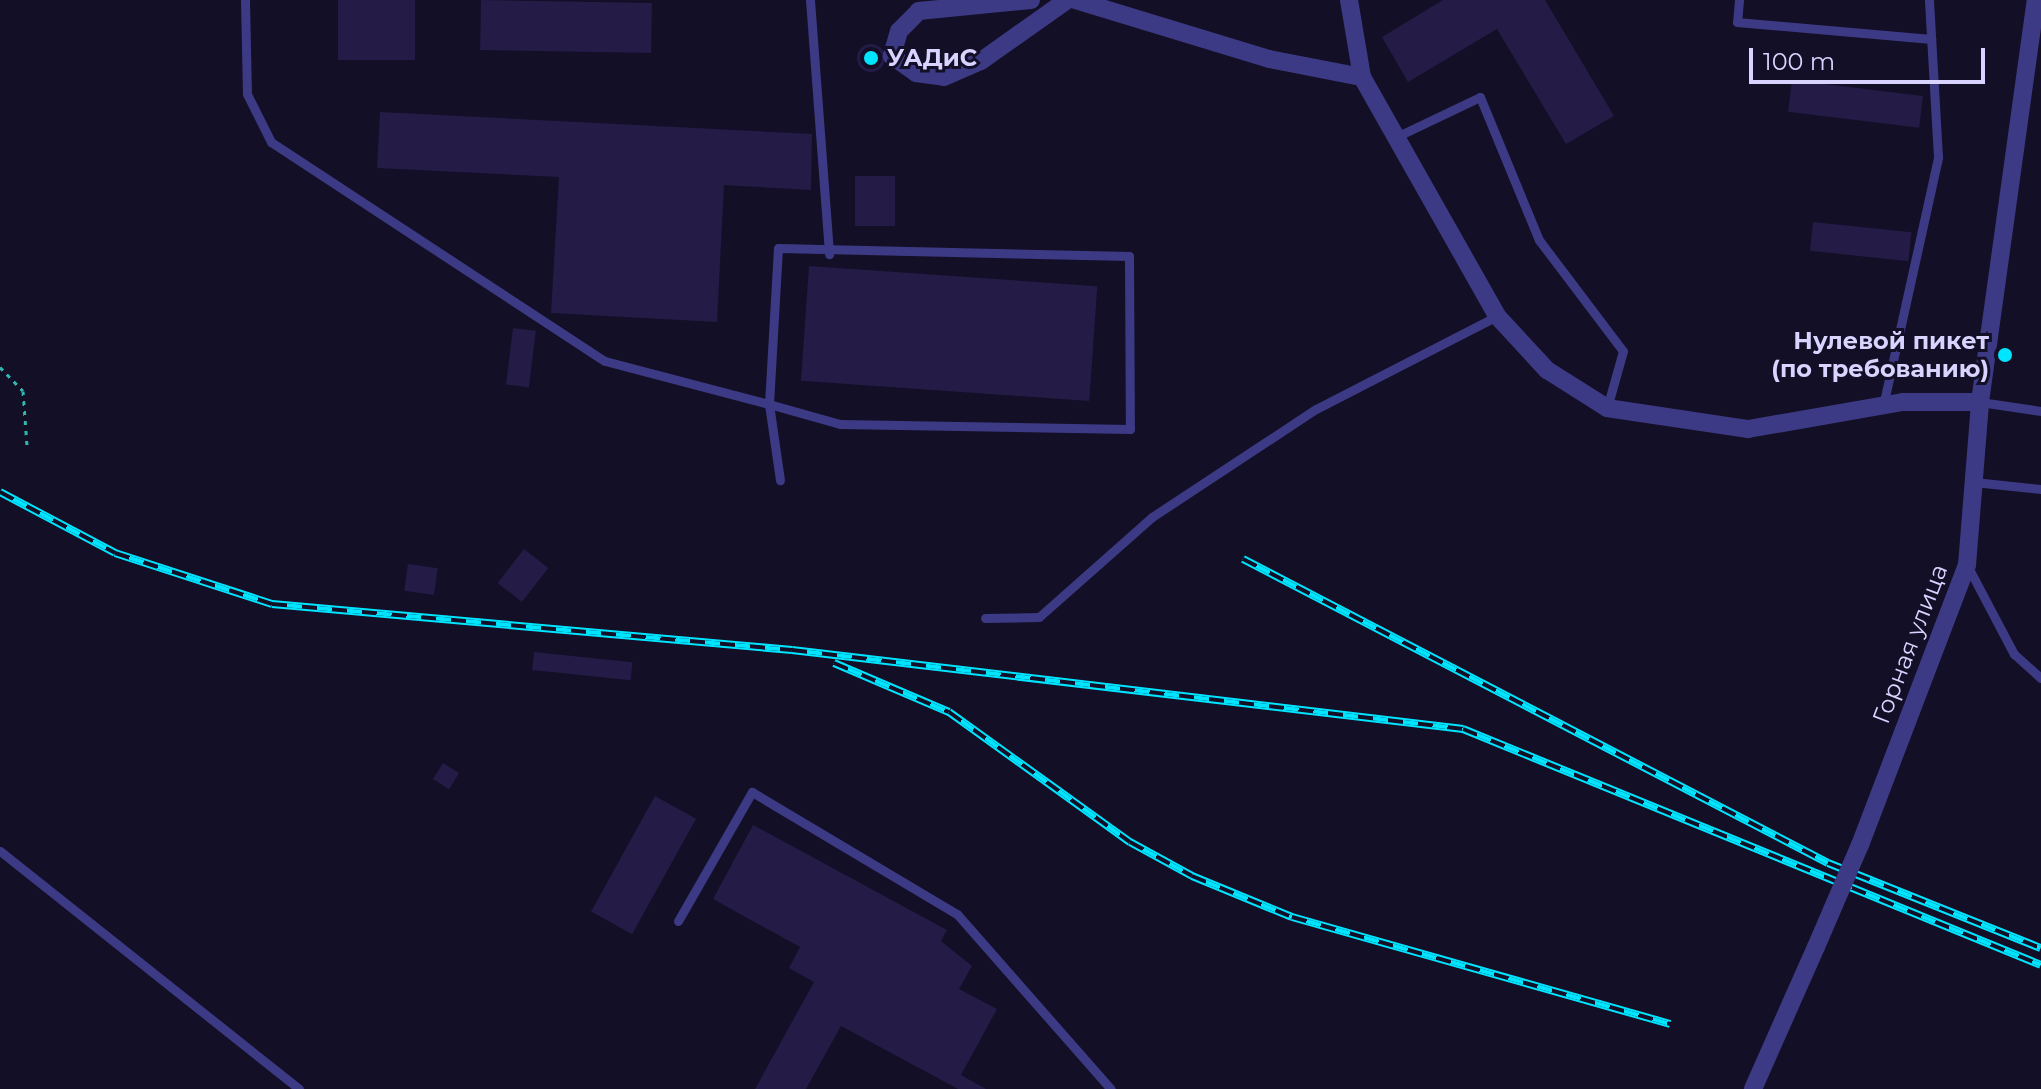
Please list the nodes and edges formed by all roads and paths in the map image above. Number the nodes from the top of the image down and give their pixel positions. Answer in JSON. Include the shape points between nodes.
{"nodes":[{"id":1,"x":245,"y":0,"type":"edge"},
{"id":2,"x":810,"y":0,"type":"edge"},
{"id":3,"x":1031,"y":0,"type":"edge"},
{"id":4,"x":1067,"y":0,"type":"edge"},
{"id":5,"x":1075,"y":0,"type":"edge"},
{"id":6,"x":1349,"y":0,"type":"edge"},
{"id":7,"x":1739,"y":0,"type":"edge"},
{"id":8,"x":1929,"y":0,"type":"edge"},
{"id":9,"x":2036,"y":0,"type":"edge"},
{"id":10,"x":1931,"y":39,"type":"junction"},
{"id":11,"x":1362,"y":77,"type":"junction"},
{"id":12,"x":1396,"y":137,"type":"junction"},
{"id":13,"x":829,"y":254,"type":"junction"},
{"id":14,"x":1497,"y":316,"type":"junction"},
{"id":15,"x":0,"y":367,"type":"edge"},
{"id":16,"x":1980,"y":402,"type":"junction"},
{"id":17,"x":769,"y":404,"type":"junction"},
{"id":18,"x":1883,"y":406,"type":"junction"},
{"id":19,"x":1607,"y":408,"type":"junction"},
{"id":20,"x":2041,"y":411,"type":"edge"},
{"id":21,"x":27,"y":446,"type":"dead end"},
{"id":22,"x":780,"y":480,"type":"dead end"},
{"id":23,"x":1974,"y":482,"type":"junction"},
{"id":24,"x":2041,"y":489,"type":"edge"},
{"id":25,"x":1967,"y":565,"type":"junction"},
{"id":26,"x":985,"y":618,"type":"dead end"},
{"id":27,"x":2041,"y":678,"type":"edge"},
{"id":28,"x":0,"y":851,"type":"edge"},
{"id":29,"x":678,"y":921,"type":"dead end"},
{"id":30,"x":299,"y":1089,"type":"edge"},
{"id":31,"x":1111,"y":1089,"type":"edge"},
{"id":32,"x":1753,"y":1089,"type":"edge"}],
"edges":[{"from":1,"to":17,"type":"lane","via":[[247,94],[271,142],[605,361]]},
{"from":2,"to":13,"type":"lane"},
{"from":3,"to":4,"type":"street","via":[[919,11],[899,31],[892,56],[916,73],[944,77],[981,61]]},
{"from":5,"to":11,"type":"street","via":[[1269,59]]},
{"from":6,"to":11,"type":"street"},
{"from":7,"to":10,"type":"lane","via":[[1737,22]]},
{"from":8,"to":10,"type":"lane"},
{"from":9,"to":16,"type":"street","name":"Горная улица"},
{"from":10,"to":18,"type":"lane","via":[[1938,157]]},
{"from":11,"to":12,"type":"street"},
{"from":12,"to":14,"type":"street"},
{"from":12,"to":19,"type":"lane","via":[[1480,97],[1539,240],[1623,351]]},
{"from":13,"to":17,"type":"lane","via":[[778,248]]},
{"from":13,"to":17,"type":"lane","via":[[1129,256],[1130,429],[840,424]]},
{"from":14,"to":19,"type":"street","via":[[1547,370]]},
{"from":14,"to":26,"type":"lane","via":[[1316,409],[1164,508],[1039,617]]},
{"from":15,"to":21,"type":"path","via":[[23,391]]},
{"from":16,"to":18,"type":"street"},
{"from":16,"to":20,"type":"lane"},
{"from":16,"to":23,"type":"street","name":"Горная улица"},
{"from":17,"to":22,"type":"lane"},
{"from":18,"to":19,"type":"street","via":[[1748,429]]},
{"from":23,"to":24,"type":"lane"},
{"from":23,"to":25,"type":"street","name":"Горная улица"},
{"from":25,"to":27,"type":"lane","via":[[2014,654]]},
{"from":25,"to":32,"type":"street","name":"Горная улица","bridge":true,"via":[[1860,845]]},
{"from":28,"to":30,"type":"lane"},
{"from":29,"to":31,"type":"lane","via":[[752,792],[957,914]]}]}
